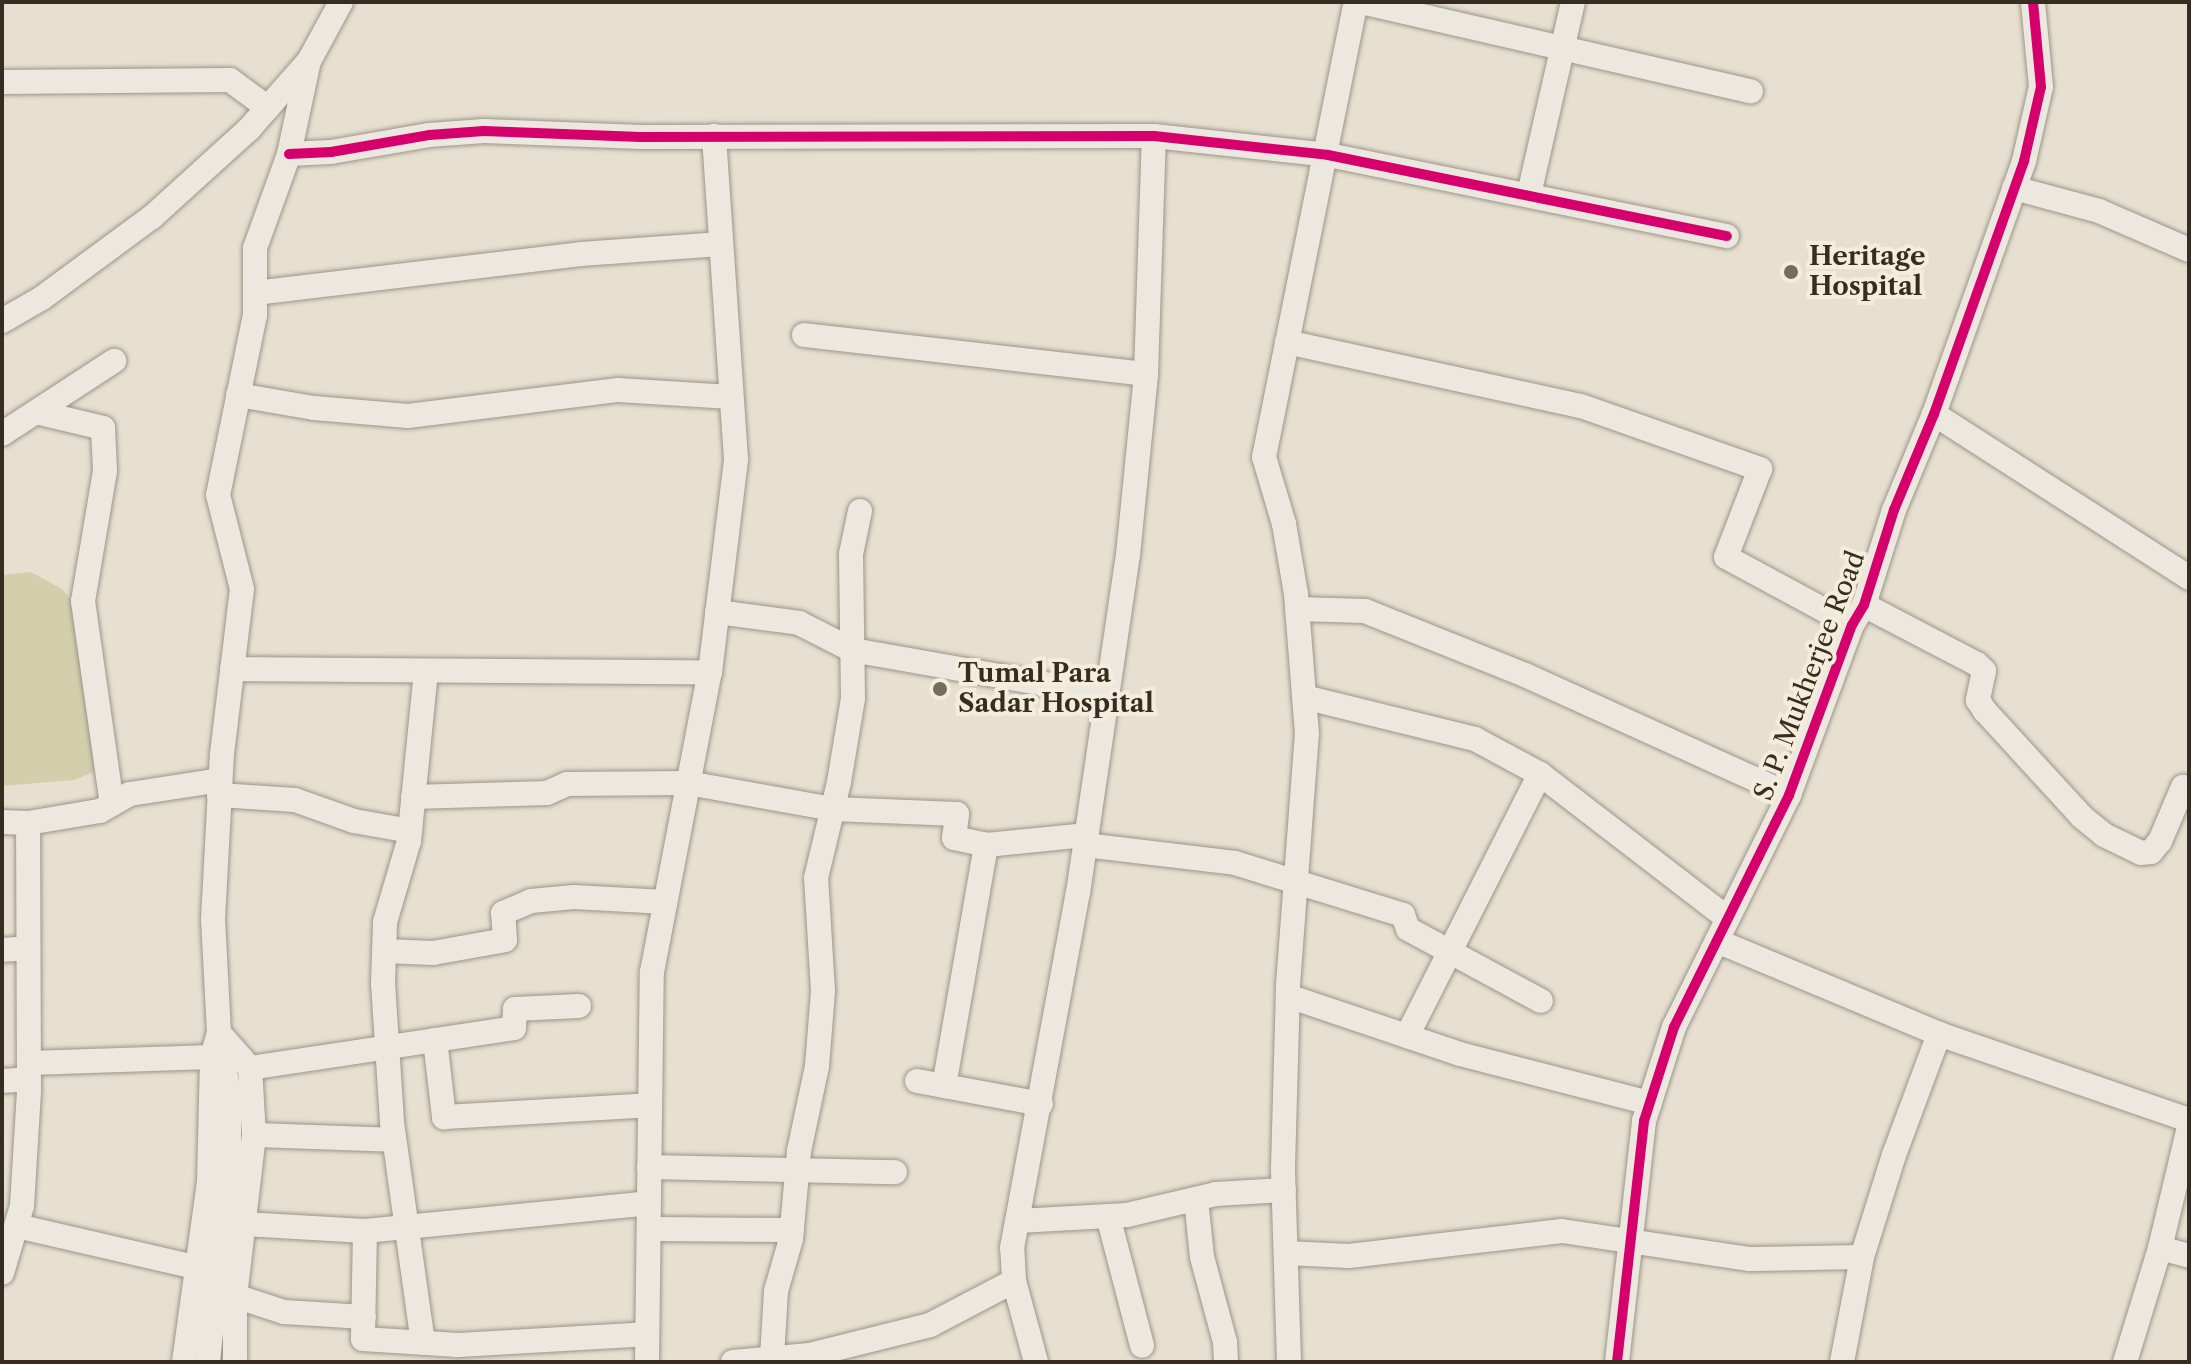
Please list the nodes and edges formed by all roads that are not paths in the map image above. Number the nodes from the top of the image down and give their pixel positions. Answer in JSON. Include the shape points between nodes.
{"nodes":[{"id":1,"x":341,"y":2,"type":"edge"},
{"id":2,"x":1358,"y":2,"type":"edge"},
{"id":3,"x":1573,"y":2,"type":"edge"},
{"id":4,"x":2033,"y":2,"type":"edge"},
{"id":5,"x":1563,"y":47,"type":"junction"},
{"id":6,"x":309,"y":61,"type":"junction"},
{"id":7,"x":2,"y":82,"type":"edge"},
{"id":8,"x":1751,"y":91,"type":"dead end"},
{"id":9,"x":268,"y":108,"type":"junction"},
{"id":10,"x":714,"y":136,"type":"junction"},
{"id":11,"x":1154,"y":136,"type":"junction"},
{"id":12,"x":289,"y":154,"type":"junction"},
{"id":13,"x":1328,"y":155,"type":"junction"},
{"id":14,"x":2014,"y":188,"type":"junction"},
{"id":15,"x":1529,"y":194,"type":"junction"},
{"id":16,"x":1727,"y":236,"type":"dead end"},
{"id":17,"x":721,"y":244,"type":"junction"},
{"id":18,"x":2189,"y":250,"type":"edge"},
{"id":19,"x":255,"y":293,"type":"junction"},
{"id":20,"x":2,"y":321,"type":"edge"},
{"id":21,"x":804,"y":335,"type":"dead end"},
{"id":22,"x":1287,"y":342,"type":"junction"},
{"id":23,"x":114,"y":361,"type":"dead end"},
{"id":24,"x":1146,"y":374,"type":"junction"},
{"id":25,"x":238,"y":395,"type":"junction"},
{"id":26,"x":731,"y":397,"type":"junction"},
{"id":27,"x":36,"y":412,"type":"junction"},
{"id":28,"x":1934,"y":414,"type":"junction"},
{"id":29,"x":2,"y":434,"type":"edge"},
{"id":30,"x":860,"y":511,"type":"dead end"},
{"id":31,"x":2189,"y":578,"type":"edge"},
{"id":32,"x":1297,"y":609,"type":"junction"},
{"id":33,"x":717,"y":612,"type":"junction"},
{"id":34,"x":1858,"y":615,"type":"junction"},
{"id":35,"x":852,"y":650,"type":"junction"},
{"id":36,"x":232,"y":669,"type":"junction"},
{"id":37,"x":426,"y":671,"type":"junction"},
{"id":38,"x":710,"y":672,"type":"junction"},
{"id":39,"x":1108,"y":695,"type":"junction"},
{"id":40,"x":1304,"y":697,"type":"junction"},
{"id":41,"x":1540,"y":774,"type":"junction"},
{"id":42,"x":2187,"y":782,"type":"edge"},
{"id":43,"x":688,"y":783,"type":"junction"},
{"id":44,"x":220,"y":788,"type":"junction"},
{"id":45,"x":1789,"y":795,"type":"junction"},
{"id":46,"x":413,"y":797,"type":"junction"},
{"id":47,"x":112,"y":804,"type":"junction"},
{"id":48,"x":833,"y":809,"type":"junction"},
{"id":49,"x":2,"y":822,"type":"edge"},
{"id":50,"x":28,"y":823,"type":"junction"},
{"id":51,"x":410,"y":831,"type":"junction"},
{"id":52,"x":1086,"y":840,"type":"junction"},
{"id":53,"x":986,"y":845,"type":"junction"},
{"id":54,"x":1296,"y":880,"type":"junction"},
{"id":55,"x":665,"y":902,"type":"junction"},
{"id":56,"x":1728,"y":919,"type":"junction"},
{"id":57,"x":1717,"y":941,"type":"junction"},
{"id":58,"x":28,"y":948,"type":"junction"},
{"id":59,"x":2,"y":950,"type":"edge"},
{"id":60,"x":384,"y":951,"type":"junction"},
{"id":61,"x":1450,"y":951,"type":"junction"},
{"id":62,"x":1288,"y":996,"type":"junction"},
{"id":63,"x":1541,"y":1001,"type":"dead end"},
{"id":64,"x":579,"y":1006,"type":"dead end"},
{"id":65,"x":219,"y":1033,"type":"junction"},
{"id":66,"x":1939,"y":1034,"type":"junction"},
{"id":67,"x":1407,"y":1036,"type":"junction"},
{"id":68,"x":435,"y":1040,"type":"junction"},
{"id":69,"x":387,"y":1048,"type":"junction"},
{"id":70,"x":212,"y":1057,"type":"junction"},
{"id":71,"x":250,"y":1068,"type":"junction"},
{"id":72,"x":29,"y":1071,"type":"junction"},
{"id":73,"x":2,"y":1081,"type":"edge"},
{"id":74,"x":917,"y":1081,"type":"dead end"},
{"id":75,"x":944,"y":1086,"type":"junction"},
{"id":76,"x":1650,"y":1103,"type":"junction"},
{"id":77,"x":1041,"y":1104,"type":"junction"},
{"id":78,"x":650,"y":1105,"type":"junction"},
{"id":79,"x":2189,"y":1120,"type":"edge"},
{"id":80,"x":2189,"y":1127,"type":"edge"},
{"id":81,"x":254,"y":1135,"type":"junction"},
{"id":82,"x":394,"y":1140,"type":"junction"},
{"id":83,"x":649,"y":1167,"type":"junction"},
{"id":84,"x":798,"y":1167,"type":"junction"},
{"id":85,"x":895,"y":1172,"type":"dead end"},
{"id":86,"x":1284,"y":1190,"type":"junction"},
{"id":87,"x":1196,"y":1199,"type":"junction"},
{"id":88,"x":649,"y":1203,"type":"junction"},
{"id":89,"x":1108,"y":1216,"type":"junction"},
{"id":90,"x":1018,"y":1221,"type":"junction"},
{"id":91,"x":244,"y":1224,"type":"junction"},
{"id":92,"x":17,"y":1226,"type":"junction"},
{"id":93,"x":404,"y":1227,"type":"junction"},
{"id":94,"x":649,"y":1229,"type":"junction"},
{"id":95,"x":792,"y":1230,"type":"junction"},
{"id":96,"x":365,"y":1231,"type":"junction"},
{"id":97,"x":1630,"y":1242,"type":"junction"},
{"id":98,"x":2160,"y":1248,"type":"junction"},
{"id":99,"x":1286,"y":1253,"type":"junction"},
{"id":100,"x":2189,"y":1256,"type":"edge"},
{"id":101,"x":1862,"y":1257,"type":"junction"},
{"id":102,"x":195,"y":1267,"type":"junction"},
{"id":103,"x":2,"y":1273,"type":"edge"},
{"id":104,"x":1014,"y":1281,"type":"junction"},
{"id":105,"x":235,"y":1296,"type":"junction"},
{"id":106,"x":364,"y":1317,"type":"junction"},
{"id":107,"x":647,"y":1334,"type":"junction"},
{"id":108,"x":423,"y":1343,"type":"junction"},
{"id":109,"x":1142,"y":1346,"type":"dead end"},
{"id":110,"x":772,"y":1358,"type":"junction"},
{"id":111,"x":184,"y":1362,"type":"edge"},
{"id":112,"x":208,"y":1362,"type":"edge"},
{"id":113,"x":235,"y":1362,"type":"edge"},
{"id":114,"x":647,"y":1362,"type":"edge"},
{"id":115,"x":733,"y":1362,"type":"edge"},
{"id":116,"x":1036,"y":1362,"type":"edge"},
{"id":117,"x":1226,"y":1362,"type":"edge"},
{"id":118,"x":1289,"y":1362,"type":"edge"},
{"id":119,"x":1617,"y":1362,"type":"edge"},
{"id":120,"x":1842,"y":1362,"type":"edge"},
{"id":121,"x":2125,"y":1362,"type":"edge"}],
"edges":[{"from":1,"to":6,"type":"street"},
{"from":2,"to":5,"type":"street"},
{"from":2,"to":13,"type":"street"},
{"from":3,"to":5,"type":"street"},
{"from":4,"to":14,"type":"street","name":"S. P. Mukherjee Road","via":[[2041,87]]},
{"from":5,"to":8,"type":"street"},
{"from":5,"to":15,"type":"street"},
{"from":6,"to":9,"type":"street"},
{"from":6,"to":12,"type":"street"},
{"from":7,"to":9,"type":"street","via":[[230,80]]},
{"from":9,"to":20,"type":"street","via":[[152,217]]},
{"from":10,"to":11,"type":"street"},
{"from":10,"to":12,"type":"street","via":[[484,131]]},
{"from":10,"to":17,"type":"street"},
{"from":11,"to":13,"type":"street"},
{"from":11,"to":24,"type":"street"},
{"from":12,"to":19,"type":"street","via":[[255,248]]},
{"from":13,"to":15,"type":"street"},
{"from":13,"to":22,"type":"street"},
{"from":14,"to":18,"type":"street","via":[[2099,211]]},
{"from":14,"to":28,"type":"street","name":"S. P. Mukherjee Road"},
{"from":15,"to":16,"type":"street"},
{"from":17,"to":19,"type":"street","via":[[581,254]]},
{"from":17,"to":26,"type":"street"},
{"from":19,"to":25,"type":"street"},
{"from":21,"to":24,"type":"street"},
{"from":22,"to":32,"type":"street","via":[[1264,457],[1284,524]]},
{"from":22,"to":34,"type":"street","via":[[1581,406],[1760,469],[1726,557]]},
{"from":23,"to":27,"type":"street"},
{"from":24,"to":39,"type":"street"},
{"from":25,"to":26,"type":"street","via":[[408,416],[618,390]]},
{"from":25,"to":36,"type":"street","via":[[218,495],[242,589]]},
{"from":26,"to":33,"type":"street","via":[[736,459]]},
{"from":27,"to":29,"type":"street"},
{"from":27,"to":47,"type":"street","via":[[103,428],[105,471],[83,601]]},
{"from":28,"to":31,"type":"street"},
{"from":28,"to":34,"type":"street","name":"S. P. Mukherjee Road"},
{"from":30,"to":35,"type":"street","via":[[851,554]]},
{"from":32,"to":40,"type":"street"},
{"from":32,"to":45,"type":"street","via":[[1365,611],[1525,675]]},
{"from":33,"to":35,"type":"street","via":[[799,623]]},
{"from":33,"to":38,"type":"street"},
{"from":34,"to":42,"type":"street","via":[[1977,664],[1984,671],[1978,700],[1985,711],[2082,817],[2126,847],[2151,852]]},
{"from":34,"to":45,"type":"street","name":"S. P. Mukherjee Road"},
{"from":35,"to":39,"type":"street"},
{"from":35,"to":48,"type":"street","via":[[853,698]]},
{"from":36,"to":37,"type":"street"},
{"from":36,"to":44,"type":"street"},
{"from":37,"to":38,"type":"street"},
{"from":37,"to":46,"type":"street"},
{"from":38,"to":43,"type":"street"},
{"from":39,"to":52,"type":"street"},
{"from":40,"to":41,"type":"street","via":[[1475,739]]},
{"from":40,"to":54,"type":"street","via":[[1307,734]]},
{"from":41,"to":56,"type":"street"},
{"from":41,"to":61,"type":"street"},
{"from":43,"to":46,"type":"street","via":[[567,784],[547,793]]},
{"from":43,"to":48,"type":"street"},
{"from":43,"to":55,"type":"street"},
{"from":44,"to":47,"type":"street","via":[[130,794]]},
{"from":44,"to":51,"type":"street","via":[[295,800],[354,821]]},
{"from":44,"to":65,"type":"street","via":[[213,919]]},
{"from":45,"to":56,"type":"street","name":"S. P. Mukherjee Road"},
{"from":46,"to":51,"type":"street"},
{"from":47,"to":50,"type":"street","via":[[100,811]]},
{"from":48,"to":53,"type":"street","via":[[957,814],[954,838]]},
{"from":48,"to":84,"type":"street","via":[[816,878],[823,991],[817,1066]]},
{"from":49,"to":50,"type":"street"},
{"from":50,"to":58,"type":"street"},
{"from":51,"to":60,"type":"street","via":[[385,922]]},
{"from":52,"to":53,"type":"street"},
{"from":52,"to":54,"type":"street","via":[[1235,863]]},
{"from":52,"to":77,"type":"street"},
{"from":53,"to":75,"type":"street"},
{"from":54,"to":61,"type":"street","via":[[1403,915],[1408,929]]},
{"from":54,"to":62,"type":"street"},
{"from":55,"to":60,"type":"street","via":[[574,897],[531,901],[503,913],[505,940],[433,953]]},
{"from":55,"to":78,"type":"street","via":[[652,972]]},
{"from":56,"to":57,"type":"street","name":"S. P. Mukherjee Road"},
{"from":57,"to":66,"type":"street"},
{"from":57,"to":76,"type":"street","name":"S. P. Mukherjee Road","via":[[1674,1027]]},
{"from":58,"to":59,"type":"street"},
{"from":58,"to":72,"type":"street"},
{"from":60,"to":69,"type":"street"},
{"from":61,"to":63,"type":"street"},
{"from":61,"to":67,"type":"street"},
{"from":62,"to":67,"type":"street"},
{"from":62,"to":86,"type":"street"},
{"from":64,"to":68,"type":"street","via":[[515,1009],[514,1028]]},
{"from":65,"to":70,"type":"street"},
{"from":65,"to":71,"type":"street"},
{"from":65,"to":112,"type":"street","via":[[229,1096],[229,1155]]},
{"from":66,"to":79,"type":"street"},
{"from":66,"to":101,"type":"street"},
{"from":67,"to":76,"type":"street"},
{"from":68,"to":69,"type":"street"},
{"from":68,"to":78,"type":"street","via":[[444,1117]]},
{"from":69,"to":71,"type":"street"},
{"from":69,"to":82,"type":"street"},
{"from":70,"to":72,"type":"street"},
{"from":70,"to":102,"type":"street","via":[[209,1182]]},
{"from":71,"to":81,"type":"street"},
{"from":72,"to":73,"type":"street"},
{"from":72,"to":92,"type":"street"},
{"from":74,"to":75,"type":"street"},
{"from":75,"to":77,"type":"street"},
{"from":76,"to":97,"type":"street","name":"S. P. Mukherjee Road"},
{"from":77,"to":90,"type":"street"},
{"from":78,"to":83,"type":"street"},
{"from":80,"to":98,"type":"street"},
{"from":81,"to":82,"type":"street"},
{"from":81,"to":91,"type":"street"},
{"from":82,"to":93,"type":"street"},
{"from":83,"to":84,"type":"street"},
{"from":83,"to":88,"type":"street"},
{"from":84,"to":85,"type":"street"},
{"from":84,"to":95,"type":"street"},
{"from":86,"to":87,"type":"street"},
{"from":86,"to":99,"type":"street"},
{"from":87,"to":89,"type":"street"},
{"from":87,"to":117,"type":"street","via":[[1202,1257]]},
{"from":88,"to":93,"type":"street"},
{"from":88,"to":94,"type":"street"},
{"from":89,"to":90,"type":"street"},
{"from":89,"to":109,"type":"street"},
{"from":90,"to":104,"type":"street","via":[[1012,1248]]},
{"from":91,"to":96,"type":"street"},
{"from":91,"to":105,"type":"street"},
{"from":92,"to":102,"type":"street"},
{"from":92,"to":103,"type":"street"},
{"from":93,"to":96,"type":"street"},
{"from":93,"to":108,"type":"street"},
{"from":94,"to":95,"type":"street"},
{"from":94,"to":107,"type":"street"},
{"from":95,"to":110,"type":"street","via":[[776,1291]]},
{"from":96,"to":106,"type":"street"},
{"from":97,"to":99,"type":"street","via":[[1562,1231],[1349,1256]]},
{"from":97,"to":101,"type":"street","via":[[1750,1259]]},
{"from":97,"to":119,"type":"street","name":"S. P. Mukherjee Road"},
{"from":98,"to":100,"type":"street"},
{"from":98,"to":121,"type":"street"},
{"from":99,"to":118,"type":"street"},
{"from":101,"to":120,"type":"street"},
{"from":102,"to":111,"type":"street"},
{"from":104,"to":110,"type":"street","via":[[930,1325],[810,1355]]},
{"from":104,"to":116,"type":"street"},
{"from":105,"to":106,"type":"street","via":[[284,1312]]},
{"from":105,"to":113,"type":"street"},
{"from":106,"to":108,"type":"street","via":[[363,1339]]},
{"from":107,"to":108,"type":"street"},
{"from":107,"to":114,"type":"street"},
{"from":110,"to":115,"type":"street"}]}
